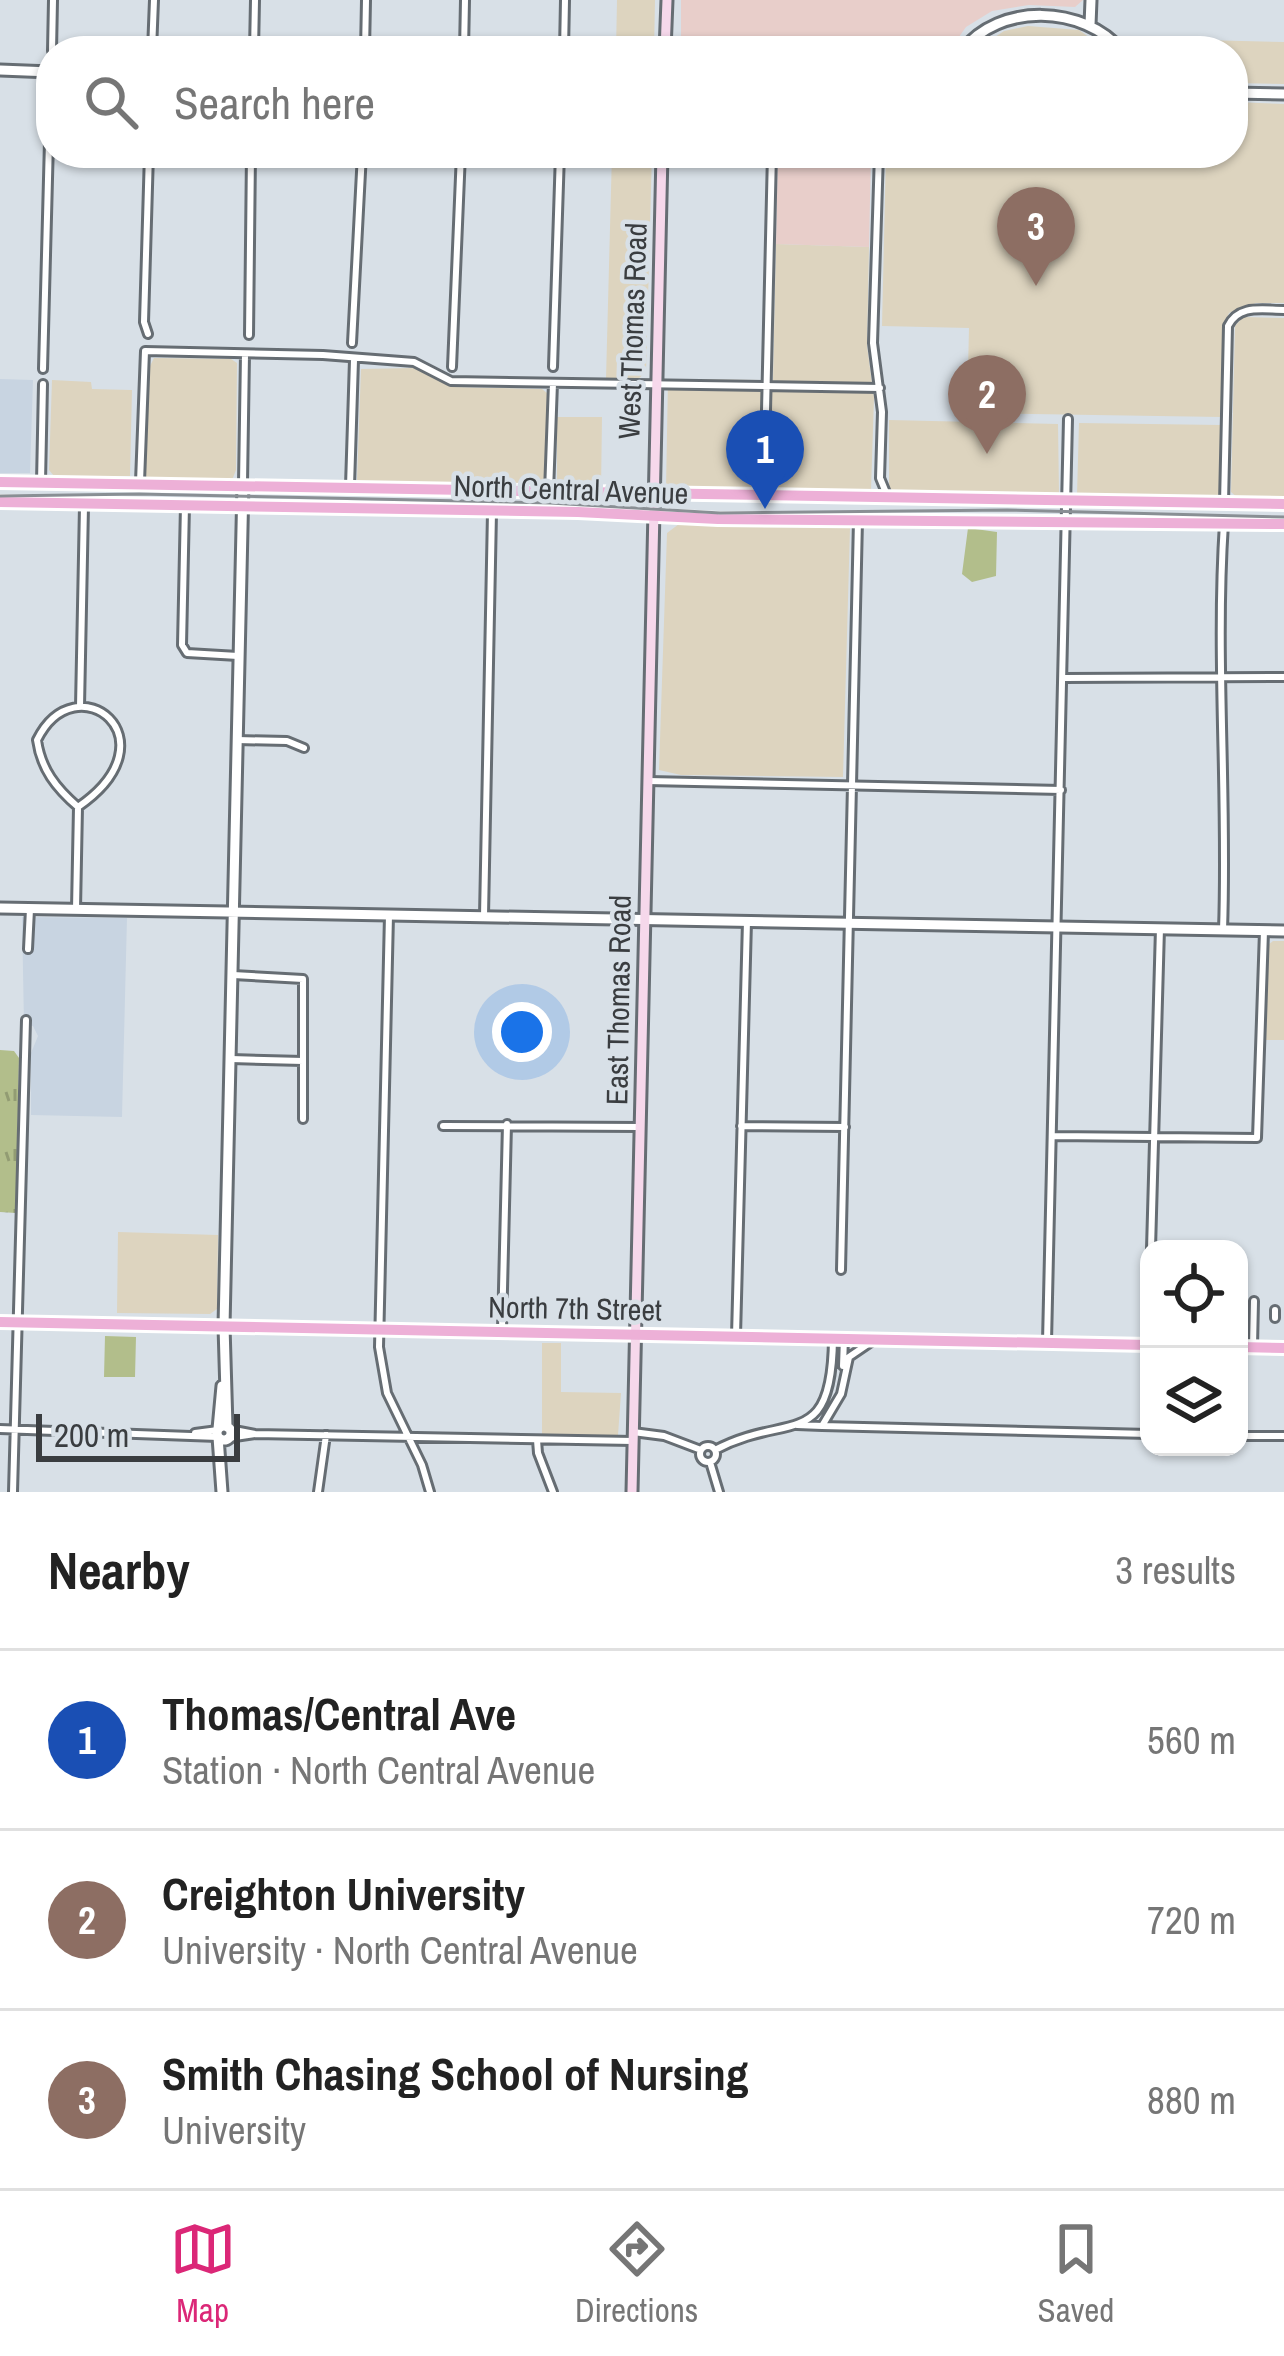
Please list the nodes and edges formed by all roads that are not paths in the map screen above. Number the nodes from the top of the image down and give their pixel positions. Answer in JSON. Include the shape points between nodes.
{"nodes":[{"id":1,"x":53,"y":0,"type":"edge"},
{"id":2,"x":154,"y":0,"type":"edge"},
{"id":3,"x":255,"y":0,"type":"edge"},
{"id":4,"x":366,"y":0,"type":"edge"},
{"id":5,"x":465,"y":0,"type":"edge"},
{"id":6,"x":565,"y":0,"type":"edge"},
{"id":7,"x":667,"y":0,"type":"edge"},
{"id":8,"x":1091,"y":0,"type":"edge"},
{"id":9,"x":1090,"y":25,"type":"junction"},
{"id":10,"x":666,"y":33,"type":"junction"},
{"id":11,"x":52,"y":36,"type":"edge"},
{"id":12,"x":153,"y":36,"type":"edge"},
{"id":13,"x":254,"y":36,"type":"edge"},
{"id":14,"x":365,"y":36,"type":"edge"},
{"id":15,"x":464,"y":36,"type":"edge"},
{"id":16,"x":564,"y":36,"type":"edge"},
{"id":17,"x":666,"y":36,"type":"edge"},
{"id":18,"x":668,"y":36,"type":"edge"},
{"id":19,"x":976,"y":36,"type":"edge"},
{"id":20,"x":1104,"y":36,"type":"edge"},
{"id":21,"x":0,"y":70,"type":"edge"},
{"id":22,"x":36,"y":70,"type":"edge"},
{"id":23,"x":1248,"y":93,"type":"edge"},
{"id":24,"x":1284,"y":94,"type":"edge"},
{"id":25,"x":48,"y":168,"type":"edge"},
{"id":26,"x":149,"y":168,"type":"edge"},
{"id":27,"x":250,"y":168,"type":"edge"},
{"id":28,"x":361,"y":168,"type":"edge"},
{"id":29,"x":460,"y":168,"type":"edge"},
{"id":30,"x":560,"y":168,"type":"edge"},
{"id":31,"x":662,"y":168,"type":"edge"},
{"id":32,"x":772,"y":168,"type":"edge"},
{"id":33,"x":879,"y":168,"type":"edge"},
{"id":34,"x":1284,"y":310,"type":"edge"},
{"id":35,"x":148,"y":334,"type":"dead end"},
{"id":36,"x":249,"y":335,"type":"dead end"},
{"id":37,"x":352,"y":344,"type":"dead end"},
{"id":38,"x":245,"y":354,"type":"junction"},
{"id":39,"x":355,"y":360,"type":"junction"},
{"id":40,"x":452,"y":367,"type":"dead end"},
{"id":41,"x":553,"y":367,"type":"dead end"},
{"id":42,"x":43,"y":370,"type":"dead end"},
{"id":43,"x":553,"y":383,"type":"junction"},
{"id":44,"x":43,"y":384,"type":"dead end"},
{"id":45,"x":656,"y":385,"type":"junction"},
{"id":46,"x":766,"y":388,"type":"junction"},
{"id":47,"x":880,"y":388,"type":"junction"},
{"id":48,"x":1068,"y":418,"type":"dead end"},
{"id":49,"x":880,"y":478,"type":"junction"},
{"id":50,"x":0,"y":482,"type":"edge"},
{"id":51,"x":41,"y":483,"type":"junction"},
{"id":52,"x":140,"y":484,"type":"junction"},
{"id":53,"x":350,"y":486,"type":"junction"},
{"id":54,"x":549,"y":492,"type":"junction"},
{"id":55,"x":653,"y":494,"type":"junction"},
{"id":56,"x":242,"y":495,"type":"junction"},
{"id":57,"x":764,"y":496,"type":"junction"},
{"id":58,"x":866,"y":498,"type":"junction"},
{"id":59,"x":920,"y":498,"type":"junction"},
{"id":60,"x":895,"y":499,"type":"junction"},
{"id":61,"x":1066,"y":500,"type":"junction"},
{"id":62,"x":0,"y":502,"type":"edge"},
{"id":63,"x":85,"y":503,"type":"junction"},
{"id":64,"x":1224,"y":503,"type":"junction"},
{"id":65,"x":185,"y":504,"type":"junction"},
{"id":66,"x":1284,"y":504,"type":"edge"},
{"id":67,"x":492,"y":511,"type":"junction"},
{"id":68,"x":653,"y":513,"type":"junction"},
{"id":69,"x":858,"y":520,"type":"junction"},
{"id":70,"x":1066,"y":520,"type":"junction"},
{"id":71,"x":1224,"y":523,"type":"junction"},
{"id":72,"x":1284,"y":524,"type":"edge"},
{"id":73,"x":238,"y":656,"type":"junction"},
{"id":74,"x":1220,"y":676,"type":"junction"},
{"id":75,"x":1284,"y":677,"type":"edge"},
{"id":76,"x":1064,"y":678,"type":"junction"},
{"id":77,"x":80,"y":706,"type":"junction"},
{"id":78,"x":237,"y":740,"type":"junction"},
{"id":79,"x":304,"y":748,"type":"dead end"},
{"id":80,"x":648,"y":781,"type":"junction"},
{"id":81,"x":853,"y":785,"type":"junction"},
{"id":82,"x":1060,"y":790,"type":"junction"},
{"id":83,"x":78,"y":807,"type":"junction"},
{"id":84,"x":0,"y":908,"type":"edge"},
{"id":85,"x":30,"y":908,"type":"junction"},
{"id":86,"x":76,"y":909,"type":"junction"},
{"id":87,"x":234,"y":912,"type":"junction"},
{"id":88,"x":389,"y":915,"type":"junction"},
{"id":89,"x":484,"y":916,"type":"junction"},
{"id":90,"x":644,"y":919,"type":"junction"},
{"id":91,"x":746,"y":921,"type":"junction"},
{"id":92,"x":850,"y":923,"type":"junction"},
{"id":93,"x":1056,"y":926,"type":"junction"},
{"id":94,"x":1160,"y":928,"type":"junction"},
{"id":95,"x":1223,"y":930,"type":"junction"},
{"id":96,"x":1264,"y":931,"type":"junction"},
{"id":97,"x":1284,"y":931,"type":"edge"},
{"id":98,"x":28,"y":949,"type":"dead end"},
{"id":99,"x":232,"y":975,"type":"junction"},
{"id":100,"x":26,"y":1020,"type":"dead end"},
{"id":101,"x":231,"y":1059,"type":"junction"},
{"id":102,"x":303,"y":1060,"type":"junction"},
{"id":103,"x":304,"y":1119,"type":"dead end"},
{"id":104,"x":507,"y":1124,"type":"junction"},
{"id":105,"x":443,"y":1126,"type":"dead end"},
{"id":106,"x":741,"y":1126,"type":"junction"},
{"id":107,"x":640,"y":1127,"type":"junction"},
{"id":108,"x":846,"y":1127,"type":"junction"},
{"id":109,"x":1052,"y":1136,"type":"junction"},
{"id":110,"x":1154,"y":1136,"type":"junction"},
{"id":111,"x":1151,"y":1240,"type":"edge"},
{"id":112,"x":841,"y":1270,"type":"dead end"},
{"id":113,"x":1254,"y":1301,"type":"dead end"},
{"id":114,"x":0,"y":1322,"type":"edge"},
{"id":115,"x":17,"y":1322,"type":"junction"},
{"id":116,"x":224,"y":1326,"type":"junction"},
{"id":117,"x":379,"y":1329,"type":"junction"},
{"id":118,"x":502,"y":1332,"type":"junction"},
{"id":119,"x":634,"y":1335,"type":"junction"},
{"id":120,"x":736,"y":1336,"type":"junction"},
{"id":121,"x":1248,"y":1336,"type":"edge"},
{"id":122,"x":838,"y":1338,"type":"junction"},
{"id":123,"x":877,"y":1339,"type":"junction"},
{"id":124,"x":1047,"y":1342,"type":"junction"},
{"id":125,"x":1140,"y":1345,"type":"edge"},
{"id":126,"x":1248,"y":1347,"type":"edge"},
{"id":127,"x":1284,"y":1348,"type":"edge"},
{"id":128,"x":844,"y":1376,"type":"junction"},
{"id":129,"x":830,"y":1392,"type":"junction"},
{"id":130,"x":841,"y":1396,"type":"junction"},
{"id":131,"x":818,"y":1409,"type":"junction"},
{"id":132,"x":827,"y":1417,"type":"junction"},
{"id":133,"x":797,"y":1425,"type":"junction"},
{"id":134,"x":822,"y":1426,"type":"junction"},
{"id":135,"x":0,"y":1429,"type":"edge"},
{"id":136,"x":14,"y":1429,"type":"junction"},
{"id":137,"x":223,"y":1433,"type":"junction"},
{"id":138,"x":1140,"y":1434,"type":"edge"},
{"id":139,"x":326,"y":1435,"type":"junction"},
{"id":140,"x":1248,"y":1436,"type":"edge"},
{"id":141,"x":1284,"y":1436,"type":"edge"},
{"id":142,"x":408,"y":1437,"type":"junction"},
{"id":143,"x":633,"y":1437,"type":"junction"},
{"id":144,"x":537,"y":1440,"type":"junction"},
{"id":145,"x":700,"y":1450,"type":"junction"},
{"id":146,"x":715,"y":1450,"type":"junction"},
{"id":147,"x":710,"y":1462,"type":"junction"},
{"id":148,"x":13,"y":1492,"type":"edge"},
{"id":149,"x":221,"y":1492,"type":"edge"},
{"id":150,"x":318,"y":1492,"type":"edge"},
{"id":151,"x":430,"y":1492,"type":"edge"},
{"id":152,"x":553,"y":1492,"type":"edge"},
{"id":153,"x":632,"y":1492,"type":"edge"},
{"id":154,"x":719,"y":1492,"type":"edge"}],
"edges":[{"from":1,"to":11,"type":"street"},
{"from":2,"to":12,"type":"street"},
{"from":3,"to":13,"type":"street"},
{"from":4,"to":14,"type":"street"},
{"from":5,"to":15,"type":"street"},
{"from":6,"to":16,"type":"street"},
{"from":7,"to":10,"type":"main road"},
{"from":8,"to":9,"type":"street"},
{"from":9,"to":19,"type":"street","via":[[1005,19]]},
{"from":9,"to":20,"type":"street"},
{"from":10,"to":17,"type":"main road"},
{"from":10,"to":18,"type":"street"},
{"from":21,"to":22,"type":"street"},
{"from":23,"to":24,"type":"street"},
{"from":25,"to":42,"type":"street"},
{"from":26,"to":35,"type":"street"},
{"from":27,"to":36,"type":"street"},
{"from":28,"to":37,"type":"street"},
{"from":29,"to":40,"type":"street"},
{"from":30,"to":41,"type":"street"},
{"from":31,"to":45,"type":"main road","name":"West Thomas Road"},
{"from":32,"to":46,"type":"street"},
{"from":33,"to":47,"type":"street","via":[[873,343]]},
{"from":34,"to":64,"type":"street","via":[[1246,310],[1228,326]]},
{"from":38,"to":39,"type":"street"},
{"from":38,"to":52,"type":"street","via":[[145,351]]},
{"from":38,"to":56,"type":"street"},
{"from":39,"to":43,"type":"street","via":[[423,364],[451,381]]},
{"from":39,"to":53,"type":"street"},
{"from":43,"to":45,"type":"street"},
{"from":43,"to":54,"type":"street"},
{"from":44,"to":51,"type":"street"},
{"from":45,"to":46,"type":"street"},
{"from":45,"to":55,"type":"main road","name":"West Thomas Road"},
{"from":46,"to":47,"type":"street"},
{"from":46,"to":57,"type":"street"},
{"from":47,"to":49,"type":"street"},
{"from":48,"to":61,"type":"street"},
{"from":49,"to":58,"type":"street"},
{"from":49,"to":60,"type":"street"},
{"from":50,"to":51,"type":"main road","name":"North Central Avenue"},
{"from":51,"to":52,"type":"main road","name":"North Central Avenue"},
{"from":52,"to":56,"type":"main road","name":"North Central Avenue"},
{"from":53,"to":54,"type":"main road","name":"North Central Avenue"},
{"from":53,"to":56,"type":"main road","name":"North Central Avenue"},
{"from":54,"to":55,"type":"main road","name":"North Central Avenue"},
{"from":55,"to":57,"type":"main road","name":"North Central Avenue"},
{"from":55,"to":68,"type":"main road","name":"West Thomas Road"},
{"from":56,"to":65,"type":"main road","name":"North Central Avenue"},
{"from":56,"to":67,"type":"main road","name":"North Central Avenue"},
{"from":56,"to":73,"type":"street"},
{"from":57,"to":58,"type":"main road","name":"North Central Avenue"},
{"from":58,"to":60,"type":"main road","name":"North Central Avenue"},
{"from":59,"to":60,"type":"main road","name":"North Central Avenue"},
{"from":59,"to":61,"type":"main road","name":"North Central Avenue"},
{"from":59,"to":69,"type":"main road","via":[[874,505]]},
{"from":61,"to":64,"type":"main road","name":"North Central Avenue"},
{"from":61,"to":70,"type":"street"},
{"from":62,"to":63,"type":"main road","name":"North Central Avenue"},
{"from":63,"to":65,"type":"main road","name":"North Central Avenue"},
{"from":63,"to":77,"type":"street"},
{"from":64,"to":66,"type":"main road","name":"North Central Avenue"},
{"from":65,"to":73,"type":"street","via":[[182,645],[196,656]]},
{"from":67,"to":68,"type":"main road","name":"North Central Avenue"},
{"from":67,"to":89,"type":"street"},
{"from":68,"to":69,"type":"main road","name":"North Central Avenue"},
{"from":68,"to":80,"type":"main road","name":"East Thomas Road"},
{"from":69,"to":70,"type":"main road","name":"North Central Avenue"},
{"from":69,"to":81,"type":"street"},
{"from":70,"to":71,"type":"main road","name":"North Central Avenue"},
{"from":70,"to":76,"type":"street"},
{"from":71,"to":72,"type":"main road","name":"North Central Avenue"},
{"from":71,"to":74,"type":"street"},
{"from":73,"to":78,"type":"street"},
{"from":74,"to":75,"type":"street"},
{"from":74,"to":76,"type":"street"},
{"from":74,"to":95,"type":"street"},
{"from":76,"to":82,"type":"street"},
{"from":77,"to":83,"type":"street","via":[[55,714],[37,740],[50,777]]},
{"from":77,"to":83,"type":"street","via":[[107,716],[123,741],[94,796]]},
{"from":78,"to":79,"type":"street"},
{"from":78,"to":87,"type":"street"},
{"from":80,"to":81,"type":"street"},
{"from":80,"to":90,"type":"main road","name":"East Thomas Road"},
{"from":81,"to":82,"type":"street"},
{"from":81,"to":92,"type":"street"},
{"from":82,"to":93,"type":"street"},
{"from":83,"to":86,"type":"street"},
{"from":84,"to":85,"type":"street"},
{"from":85,"to":86,"type":"street"},
{"from":85,"to":98,"type":"street"},
{"from":86,"to":87,"type":"street"},
{"from":87,"to":88,"type":"street"},
{"from":87,"to":99,"type":"street"},
{"from":88,"to":89,"type":"street"},
{"from":88,"to":117,"type":"street"},
{"from":89,"to":90,"type":"street"},
{"from":90,"to":91,"type":"street"},
{"from":90,"to":107,"type":"main road","name":"East Thomas Road"},
{"from":91,"to":92,"type":"street"},
{"from":91,"to":106,"type":"street"},
{"from":92,"to":93,"type":"street"},
{"from":92,"to":108,"type":"street"},
{"from":93,"to":94,"type":"street"},
{"from":93,"to":109,"type":"street"},
{"from":94,"to":95,"type":"street"},
{"from":94,"to":110,"type":"street"},
{"from":95,"to":96,"type":"street"},
{"from":96,"to":97,"type":"street"},
{"from":96,"to":110,"type":"street","via":[[1257,1138]]},
{"from":99,"to":101,"type":"street"},
{"from":99,"to":102,"type":"street","via":[[303,980]]},
{"from":100,"to":115,"type":"street"},
{"from":101,"to":102,"type":"street"},
{"from":101,"to":116,"type":"street"},
{"from":102,"to":103,"type":"street"},
{"from":104,"to":105,"type":"street"},
{"from":104,"to":107,"type":"street"},
{"from":104,"to":118,"type":"street"},
{"from":106,"to":108,"type":"street"},
{"from":106,"to":120,"type":"street"},
{"from":107,"to":119,"type":"main road","name":"East Thomas Road"},
{"from":108,"to":112,"type":"street"},
{"from":109,"to":110,"type":"street"},
{"from":109,"to":124,"type":"street"},
{"from":110,"to":111,"type":"street"},
{"from":113,"to":121,"type":"street"},
{"from":114,"to":115,"type":"main road","name":"North 7th Street"},
{"from":115,"to":116,"type":"main road","name":"North 7th Street"},
{"from":115,"to":136,"type":"street"},
{"from":116,"to":117,"type":"main road","name":"North 7th Street"},
{"from":116,"to":137,"type":"street"},
{"from":117,"to":118,"type":"main road","name":"North 7th Street"},
{"from":117,"to":142,"type":"street","via":[[386,1394]]},
{"from":118,"to":119,"type":"main road","name":"North 7th Street"},
{"from":119,"to":120,"type":"main road","name":"North 7th Street"},
{"from":119,"to":143,"type":"main road","name":"East Thomas Road"},
{"from":120,"to":122,"type":"main road","name":"North 7th Street"},
{"from":122,"to":123,"type":"main road","name":"North 7th Street"},
{"from":122,"to":128,"type":"street"},
{"from":122,"to":129,"type":"street"},
{"from":123,"to":124,"type":"main road","name":"North 7th Street"},
{"from":123,"to":128,"type":"street","via":[[851,1354]]},
{"from":124,"to":125,"type":"main road","name":"North 7th Street"},
{"from":126,"to":127,"type":"main road"},
{"from":128,"to":130,"type":"street"},
{"from":129,"to":130,"type":"street"},
{"from":129,"to":131,"type":"street"},
{"from":130,"to":132,"type":"street"},
{"from":131,"to":132,"type":"street"},
{"from":131,"to":133,"type":"street"},
{"from":132,"to":134,"type":"street"},
{"from":133,"to":134,"type":"street"},
{"from":133,"to":146,"type":"street"},
{"from":134,"to":138,"type":"street"},
{"from":135,"to":136,"type":"street"},
{"from":136,"to":137,"type":"street"},
{"from":136,"to":148,"type":"street"},
{"from":137,"to":139,"type":"street"},
{"from":137,"to":149,"type":"street"},
{"from":139,"to":142,"type":"street"},
{"from":139,"to":150,"type":"street"},
{"from":140,"to":141,"type":"street"},
{"from":142,"to":144,"type":"street"},
{"from":142,"to":151,"type":"street"},
{"from":143,"to":144,"type":"street"},
{"from":143,"to":145,"type":"street","via":[[655,1433]]},
{"from":143,"to":153,"type":"main road","name":"East Thomas Road"},
{"from":144,"to":152,"type":"street"},
{"from":145,"to":146,"type":"street"},
{"from":145,"to":147,"type":"street"},
{"from":146,"to":147,"type":"street"},
{"from":147,"to":154,"type":"street"}]}
